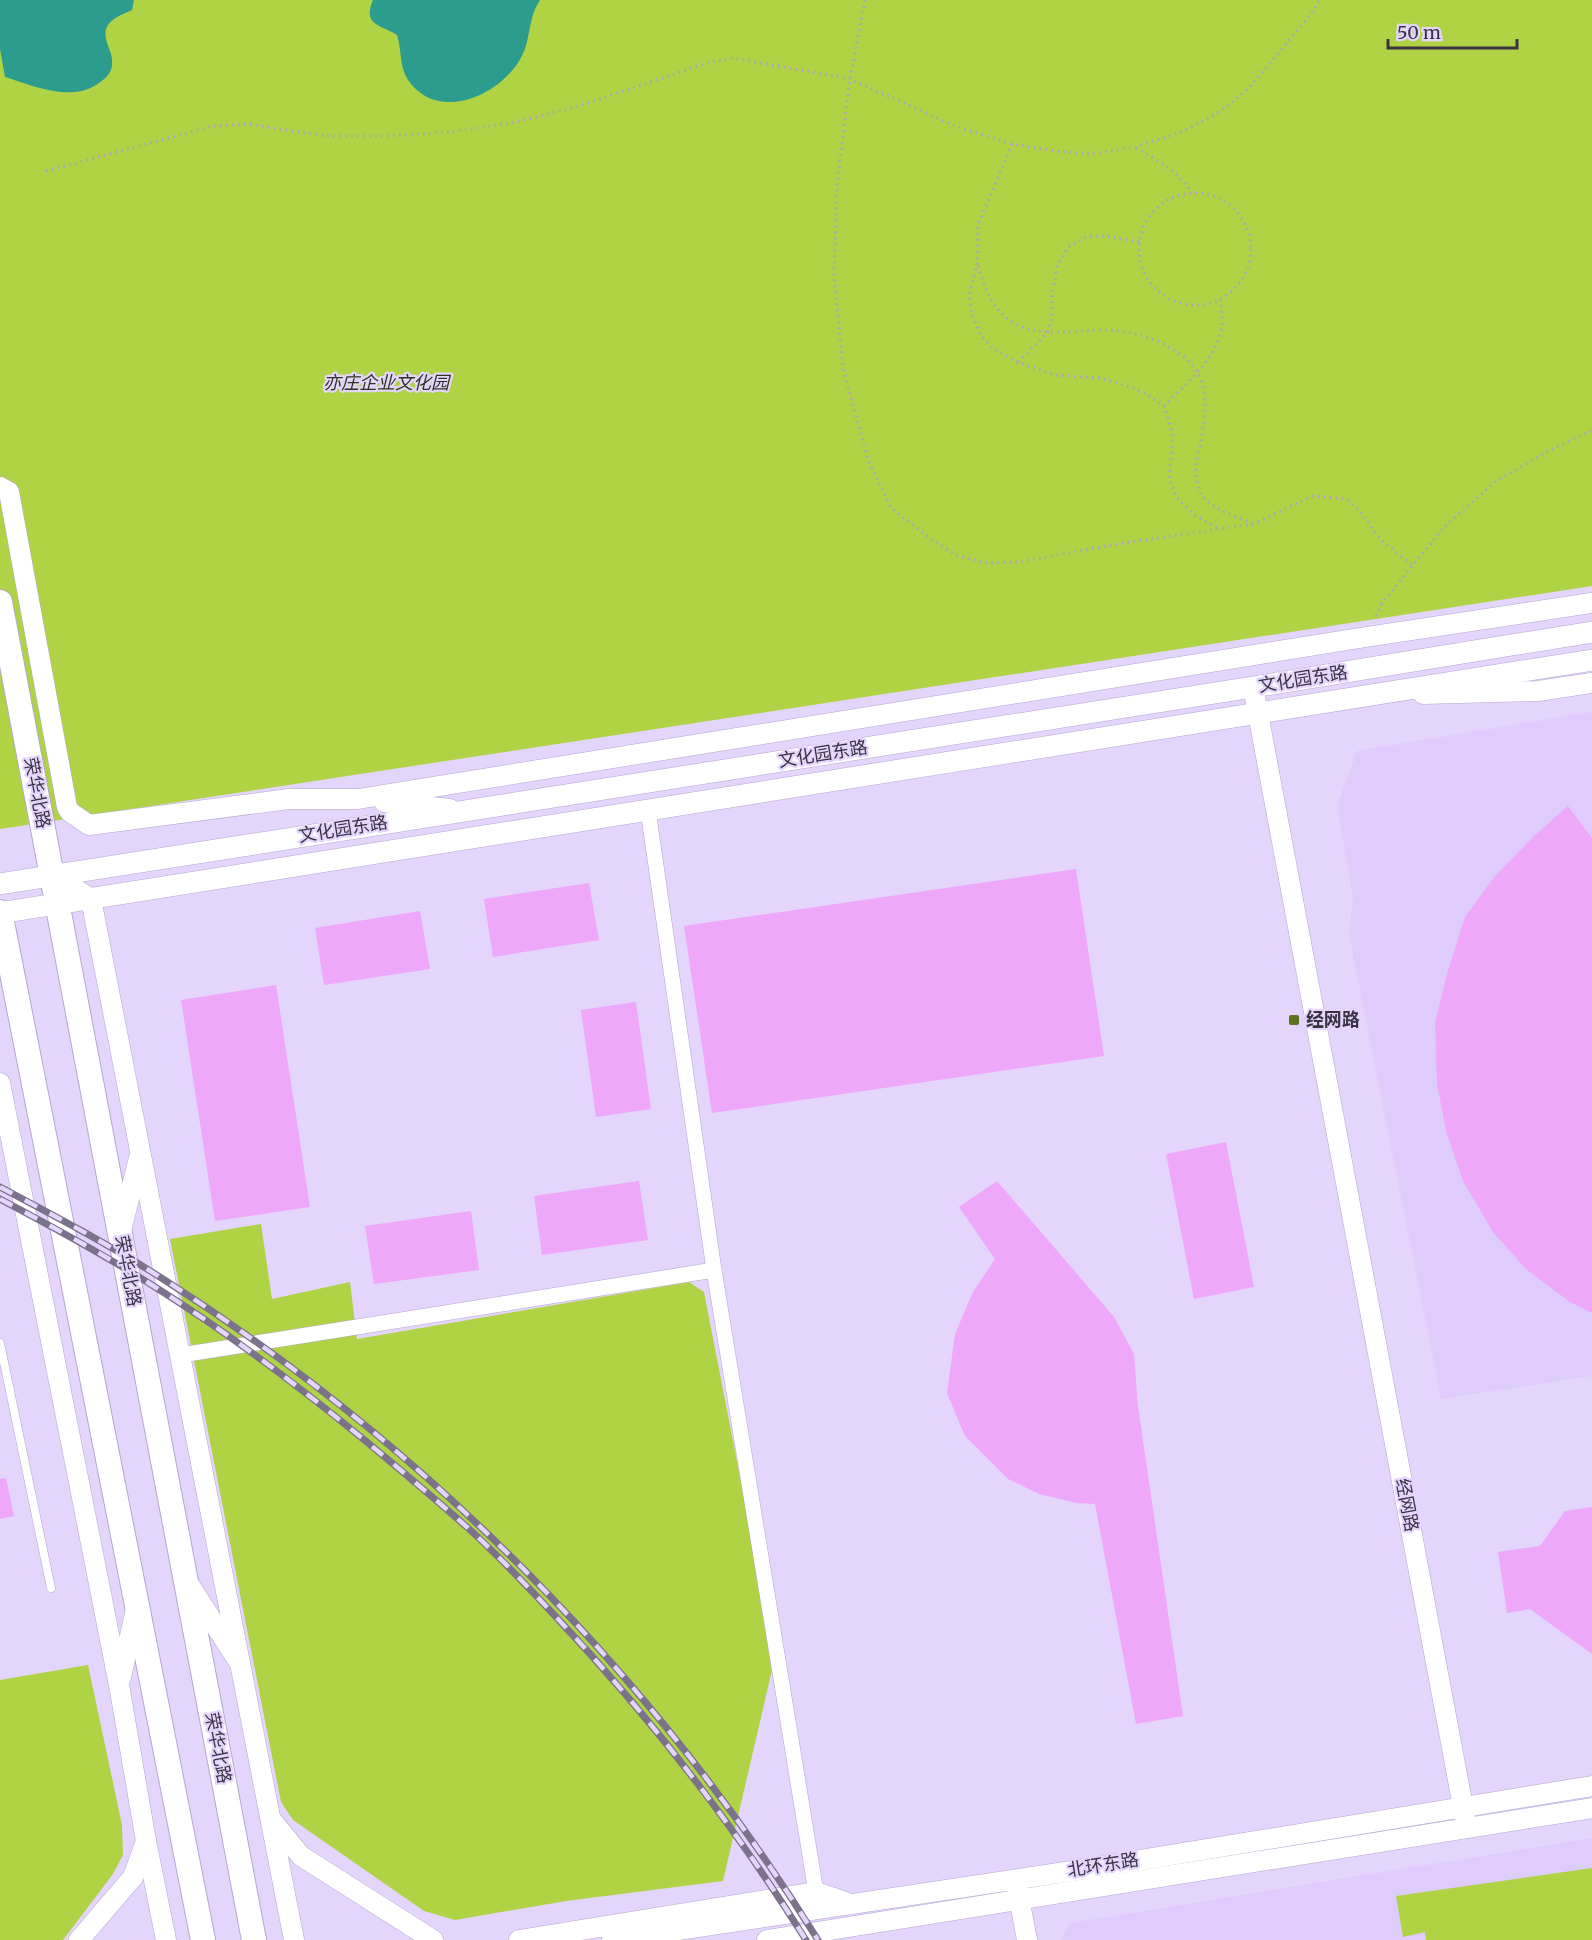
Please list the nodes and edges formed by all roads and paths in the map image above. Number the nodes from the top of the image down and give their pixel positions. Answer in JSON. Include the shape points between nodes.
{"nodes":[{"id":1,"x":864,"y":0,"type":"edge"},
{"id":2,"x":1320,"y":0,"type":"edge"},
{"id":3,"x":850,"y":79,"type":"junction"},
{"id":4,"x":1012,"y":144,"type":"junction"},
{"id":5,"x":1135,"y":147,"type":"junction"},
{"id":6,"x":46,"y":171,"type":"dead end"},
{"id":7,"x":1192,"y":193,"type":"junction"},
{"id":8,"x":1139,"y":242,"type":"junction"},
{"id":9,"x":977,"y":264,"type":"junction"},
{"id":10,"x":1220,"y":300,"type":"junction"},
{"id":11,"x":1048,"y":332,"type":"junction"},
{"id":12,"x":1017,"y":362,"type":"junction"},
{"id":13,"x":1197,"y":372,"type":"junction"},
{"id":14,"x":1164,"y":406,"type":"junction"},
{"id":15,"x":1592,"y":430,"type":"edge"},
{"id":16,"x":0,"y":487,"type":"edge"},
{"id":17,"x":1254,"y":524,"type":"junction"},
{"id":18,"x":1219,"y":529,"type":"junction"},
{"id":19,"x":1413,"y":566,"type":"junction"},
{"id":20,"x":0,"y":602,"type":"edge"},
{"id":21,"x":1592,"y":603,"type":"edge"},
{"id":22,"x":1592,"y":632,"type":"edge"},
{"id":23,"x":1366,"y":637,"type":"junction"},
{"id":24,"x":1592,"y":660,"type":"edge"},
{"id":25,"x":1592,"y":683,"type":"edge"},
{"id":26,"x":1253,"y":687,"type":"junction"},
{"id":27,"x":1373,"y":695,"type":"junction"},
{"id":28,"x":1260,"y":714,"type":"junction"},
{"id":29,"x":358,"y":799,"type":"junction"},
{"id":30,"x":462,"y":810,"type":"junction"},
{"id":31,"x":648,"y":810,"type":"junction"},
{"id":32,"x":53,"y":874,"type":"junction"},
{"id":33,"x":0,"y":884,"type":"edge"},
{"id":34,"x":91,"y":899,"type":"junction"},
{"id":35,"x":59,"y":904,"type":"junction"},
{"id":36,"x":0,"y":913,"type":"edge"},
{"id":37,"x":0,"y":1083,"type":"edge"},
{"id":38,"x":141,"y":1151,"type":"junction"},
{"id":39,"x":121,"y":1231,"type":"junction"},
{"id":40,"x":714,"y":1269,"type":"junction"},
{"id":41,"x":0,"y":1343,"type":"edge"},
{"id":42,"x":181,"y":1355,"type":"junction"},
{"id":43,"x":186,"y":1579,"type":"junction"},
{"id":44,"x":51,"y":1588,"type":"dead end"},
{"id":45,"x":137,"y":1605,"type":"junction"},
{"id":46,"x":243,"y":1669,"type":"junction"},
{"id":47,"x":118,"y":1685,"type":"junction"},
{"id":48,"x":1592,"y":1786,"type":"edge"},
{"id":49,"x":1463,"y":1805,"type":"junction"},
{"id":50,"x":1592,"y":1808,"type":"edge"},
{"id":51,"x":273,"y":1821,"type":"junction"},
{"id":52,"x":1467,"y":1828,"type":"junction"},
{"id":53,"x":146,"y":1841,"type":"junction"},
{"id":54,"x":1016,"y":1879,"type":"junction"},
{"id":55,"x":816,"y":1892,"type":"junction"},
{"id":56,"x":1019,"y":1899,"type":"junction"},
{"id":57,"x":850,"y":1904,"type":"junction"},
{"id":58,"x":79,"y":1940,"type":"edge"},
{"id":59,"x":166,"y":1940,"type":"edge"},
{"id":60,"x":203,"y":1940,"type":"edge"},
{"id":61,"x":254,"y":1940,"type":"edge"},
{"id":62,"x":294,"y":1940,"type":"edge"},
{"id":63,"x":433,"y":1940,"type":"edge"},
{"id":64,"x":519,"y":1940,"type":"edge"},
{"id":65,"x":612,"y":1940,"type":"edge"},
{"id":66,"x":767,"y":1940,"type":"edge"},
{"id":67,"x":1027,"y":1940,"type":"edge"}],
"edges":[{"from":1,"to":3,"type":"path"},
{"from":2,"to":5,"type":"path","via":[[1248,89],[1219,112],[1182,132]]},
{"from":3,"to":4,"type":"path","via":[[955,126]]},
{"from":3,"to":6,"type":"path","via":[[733,58],[512,123],[388,136],[325,135],[247,124],[214,126]]},
{"from":3,"to":18,"type":"path","via":[[837,183],[834,274],[843,368],[868,460],[891,508],[956,555],[985,563],[1018,562]]},
{"from":4,"to":5,"type":"path","via":[[1090,154]]},
{"from":4,"to":9,"type":"path","via":[[978,225]]},
{"from":5,"to":7,"type":"path","via":[[1169,167]]},
{"from":7,"to":8,"type":"path","via":[[1156,208],[1145,223]]},
{"from":7,"to":10,"type":"path","via":[[1226,202],[1248,230],[1248,270],[1234,290]]},
{"from":8,"to":10,"type":"path","via":[[1140,263],[1156,290],[1178,303],[1198,306]]},
{"from":8,"to":11,"type":"path","via":[[1086,237],[1068,247],[1058,266]]},
{"from":9,"to":11,"type":"path","via":[[1000,313],[1037,332]]},
{"from":9,"to":12,"type":"path","via":[[969,296],[973,317],[988,344]]},
{"from":10,"to":13,"type":"path","via":[[1222,326],[1217,346]]},
{"from":11,"to":12,"type":"path"},
{"from":11,"to":13,"type":"path","via":[[1108,330],[1139,334],[1164,344]]},
{"from":12,"to":14,"type":"path","via":[[1055,375],[1099,378],[1130,387]]},
{"from":13,"to":14,"type":"path"},
{"from":13,"to":17,"type":"path","via":[[1207,410],[1195,472],[1201,494],[1224,513]]},
{"from":14,"to":18,"type":"path","via":[[1173,434],[1169,479],[1177,498],[1193,514]]},
{"from":15,"to":19,"type":"path","via":[[1496,482],[1445,526]]},
{"from":16,"to":29,"type":"street","via":[[9,492],[70,812],[89,825],[289,799]]},
{"from":17,"to":18,"type":"path"},
{"from":17,"to":19,"type":"path","via":[[1312,496],[1346,499],[1380,539]]},
{"from":19,"to":23,"type":"path","via":[[1382,603]]},
{"from":20,"to":32,"type":"main road","name":"荣华北路"},
{"from":21,"to":23,"type":"street"},
{"from":22,"to":26,"type":"main road","name":"文化园东路"},
{"from":23,"to":29,"type":"street"},
{"from":24,"to":27,"type":"main road","name":"文化园东路"},
{"from":25,"to":27,"type":"street","via":[[1538,691]]},
{"from":26,"to":28,"type":"street","name":"经网路"},
{"from":26,"to":30,"type":"main road","name":"文化园东路"},
{"from":27,"to":28,"type":"main road","name":"文化园东路"},
{"from":28,"to":31,"type":"main road","name":"文化园东路"},
{"from":28,"to":49,"type":"street","name":"经网路"},
{"from":29,"to":30,"type":"street"},
{"from":30,"to":32,"type":"main road","name":"文化园东路"},
{"from":31,"to":34,"type":"main road","name":"文化园东路"},
{"from":31,"to":40,"type":"street"},
{"from":32,"to":33,"type":"main road","name":"文化园东路"},
{"from":32,"to":34,"type":"street"},
{"from":32,"to":35,"type":"main road","name":"荣华北路"},
{"from":34,"to":35,"type":"main road","name":"文化园东路"},
{"from":34,"to":38,"type":"street"},
{"from":35,"to":36,"type":"main road","name":"文化园东路"},
{"from":35,"to":39,"type":"main road","name":"荣华北路"},
{"from":36,"to":45,"type":"main road"},
{"from":37,"to":47,"type":"street"},
{"from":38,"to":39,"type":"street"},
{"from":38,"to":42,"type":"street"},
{"from":39,"to":43,"type":"main road","name":"荣华北路"},
{"from":40,"to":42,"type":"street"},
{"from":40,"to":55,"type":"street"},
{"from":41,"to":44,"type":"lane"},
{"from":42,"to":46,"type":"street"},
{"from":43,"to":46,"type":"street"},
{"from":43,"to":61,"type":"main road","name":"荣华北路"},
{"from":45,"to":47,"type":"street"},
{"from":45,"to":60,"type":"main road"},
{"from":46,"to":51,"type":"street"},
{"from":47,"to":53,"type":"street"},
{"from":48,"to":49,"type":"street","name":"北环东路"},
{"from":49,"to":52,"type":"street","name":"经网路"},
{"from":49,"to":54,"type":"street","name":"北环东路"},
{"from":50,"to":52,"type":"street","name":"北环东路"},
{"from":51,"to":62,"type":"street"},
{"from":51,"to":63,"type":"street","via":[[301,1856]]},
{"from":52,"to":56,"type":"street","name":"北环东路"},
{"from":53,"to":58,"type":"street","via":[[133,1877]]},
{"from":53,"to":59,"type":"street"},
{"from":54,"to":56,"type":"street"},
{"from":54,"to":57,"type":"street","name":"北环东路"},
{"from":55,"to":57,"type":"street"},
{"from":55,"to":64,"type":"street"},
{"from":56,"to":66,"type":"street","name":"北环东路"},
{"from":56,"to":67,"type":"street"},
{"from":57,"to":65,"type":"street","name":"北环东路"}]}
